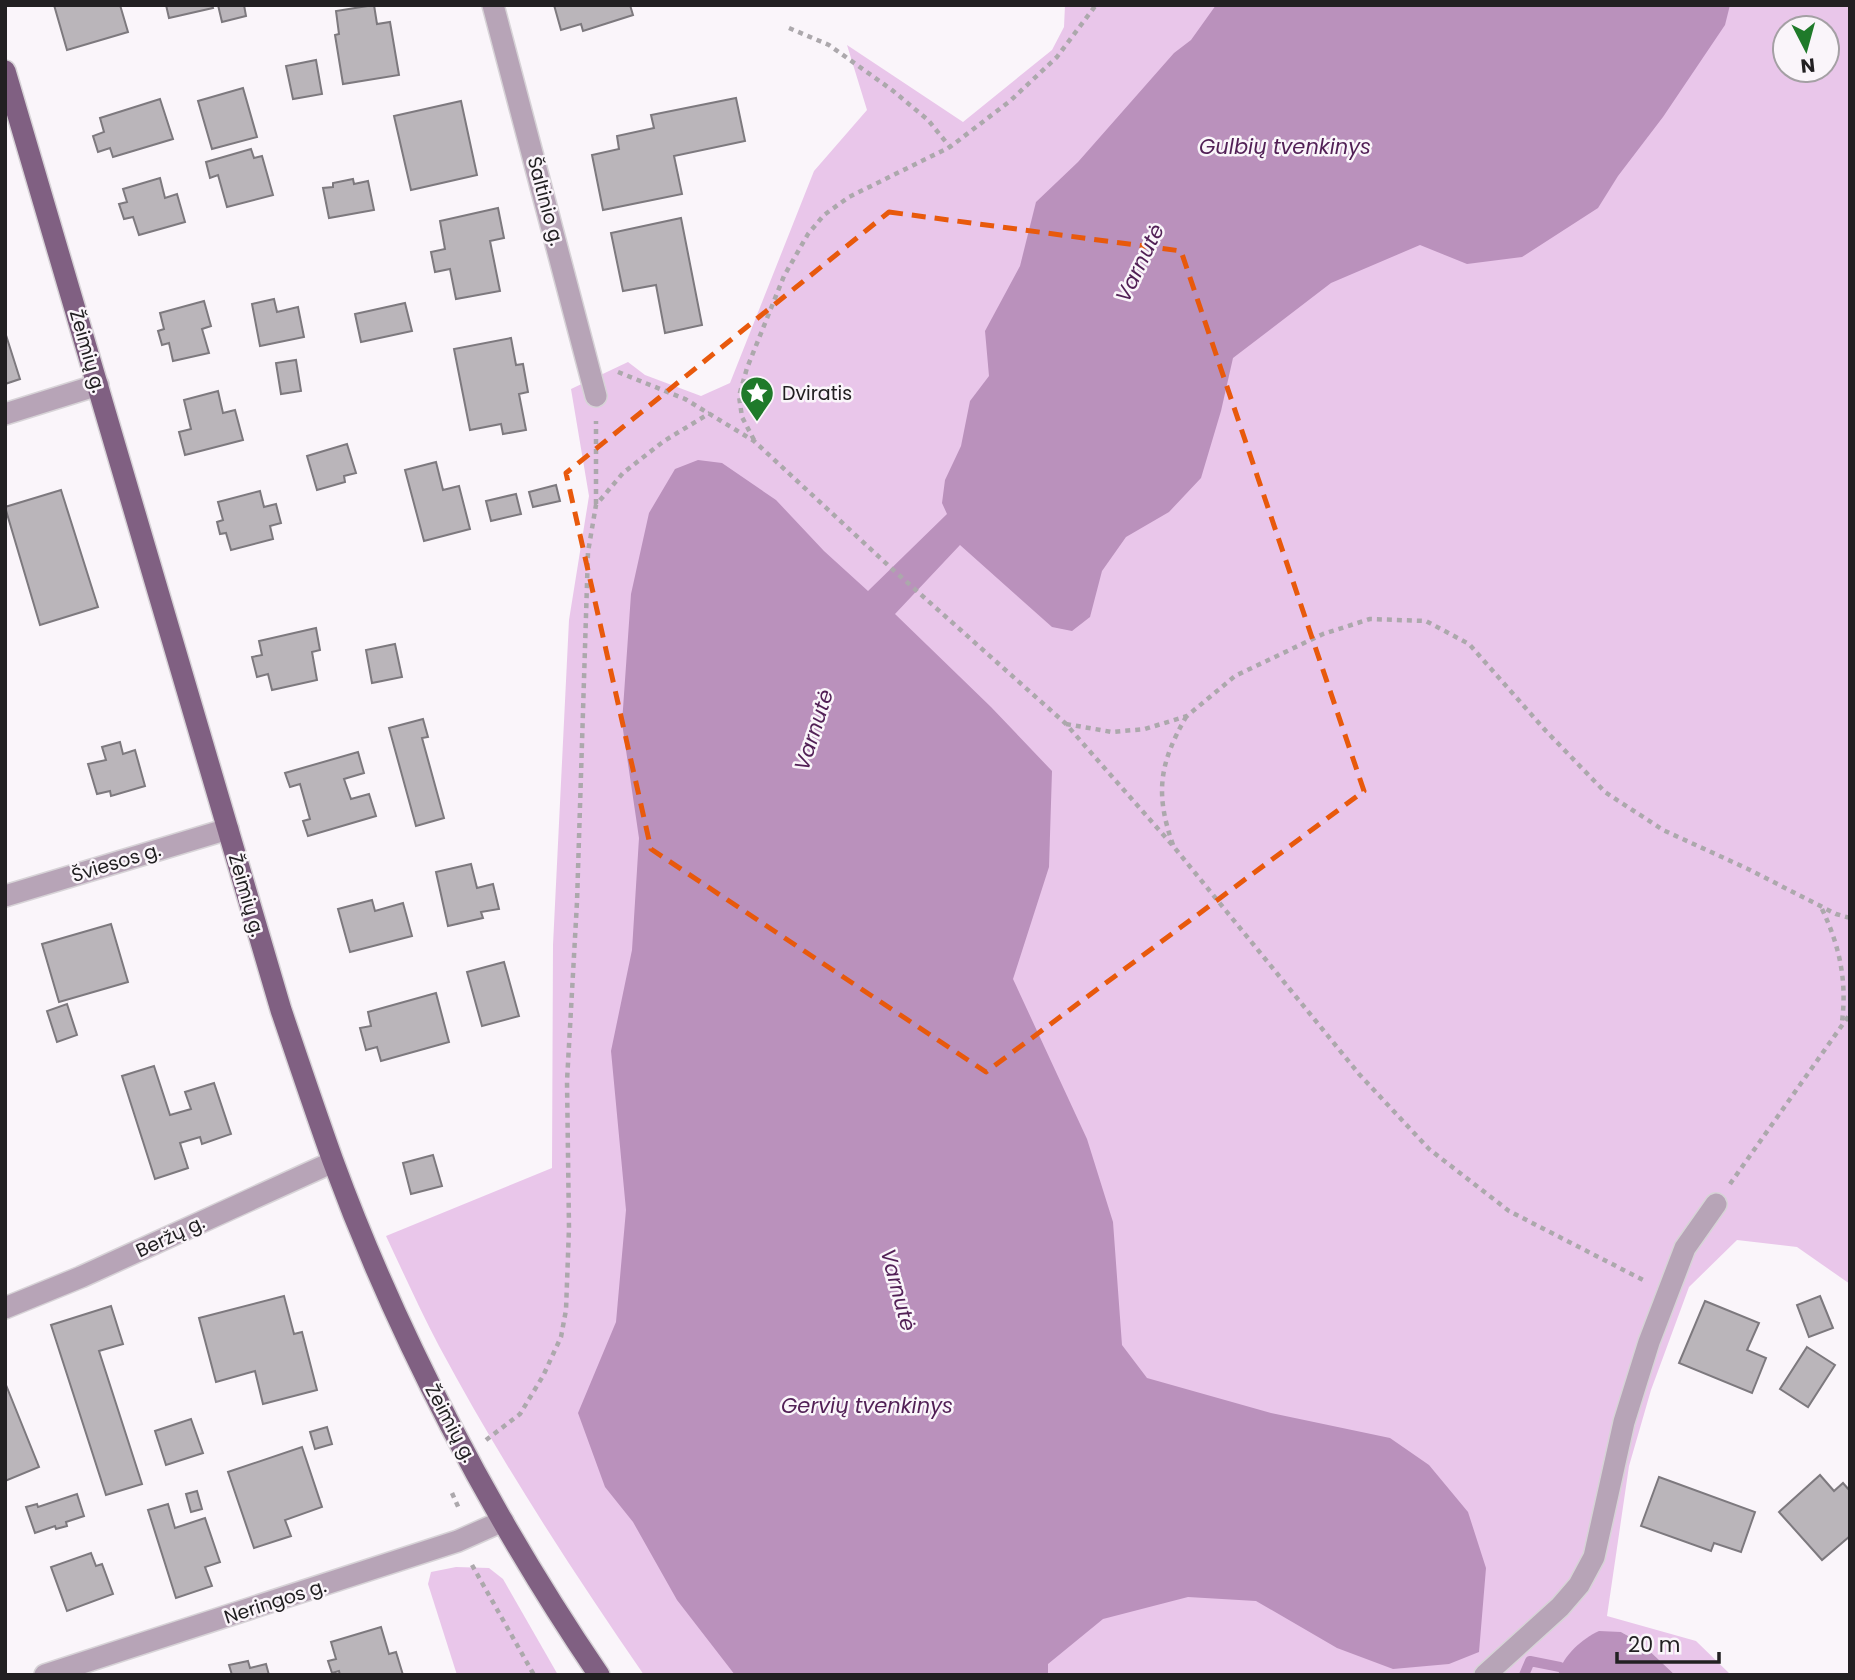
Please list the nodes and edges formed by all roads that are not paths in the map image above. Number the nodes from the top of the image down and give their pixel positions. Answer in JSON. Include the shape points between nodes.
{"nodes":[{"id":1,"x":493,"y":5,"type":"edge"},
{"id":2,"x":5,"y":72,"type":"edge"},
{"id":3,"x":98,"y":385,"type":"junction"},
{"id":4,"x":596,"y":397,"type":"road end"},
{"id":5,"x":5,"y":414,"type":"edge"},
{"id":6,"x":228,"y":829,"type":"junction"},
{"id":7,"x":5,"y":896,"type":"edge"},
{"id":8,"x":333,"y":1162,"type":"junction"},
{"id":9,"x":1716,"y":1205,"type":"road end"},
{"id":10,"x":5,"y":1308,"type":"edge"},
{"id":11,"x":503,"y":1521,"type":"junction"},
{"id":12,"x":45,"y":1675,"type":"edge"},
{"id":13,"x":599,"y":1675,"type":"edge"},
{"id":14,"x":1485,"y":1675,"type":"edge"}],
"edges":[{"from":1,"to":4,"type":"street","name":"Šaltinio g."},
{"from":2,"to":3,"type":"main road","name":"Žeimių g."},
{"from":3,"to":5,"type":"street"},
{"from":3,"to":6,"type":"main road","name":"Žeimių g."},
{"from":6,"to":7,"type":"street","name":"Šviesos g."},
{"from":6,"to":8,"type":"main road","name":"Žeimių g.","via":[[281,1010]]},
{"from":8,"to":10,"type":"street","name":"Beržų g."},
{"from":8,"to":11,"type":"main road","name":"Žeimių g.","via":[[422,1368]]},
{"from":9,"to":14,"type":"street","via":[[1685,1248],[1649,1342],[1624,1422],[1594,1557],[1560,1607]]},
{"from":11,"to":12,"type":"street","name":"Neringos g.","via":[[458,1541]]},
{"from":11,"to":13,"type":"main road","name":"Žeimių g."}]}
